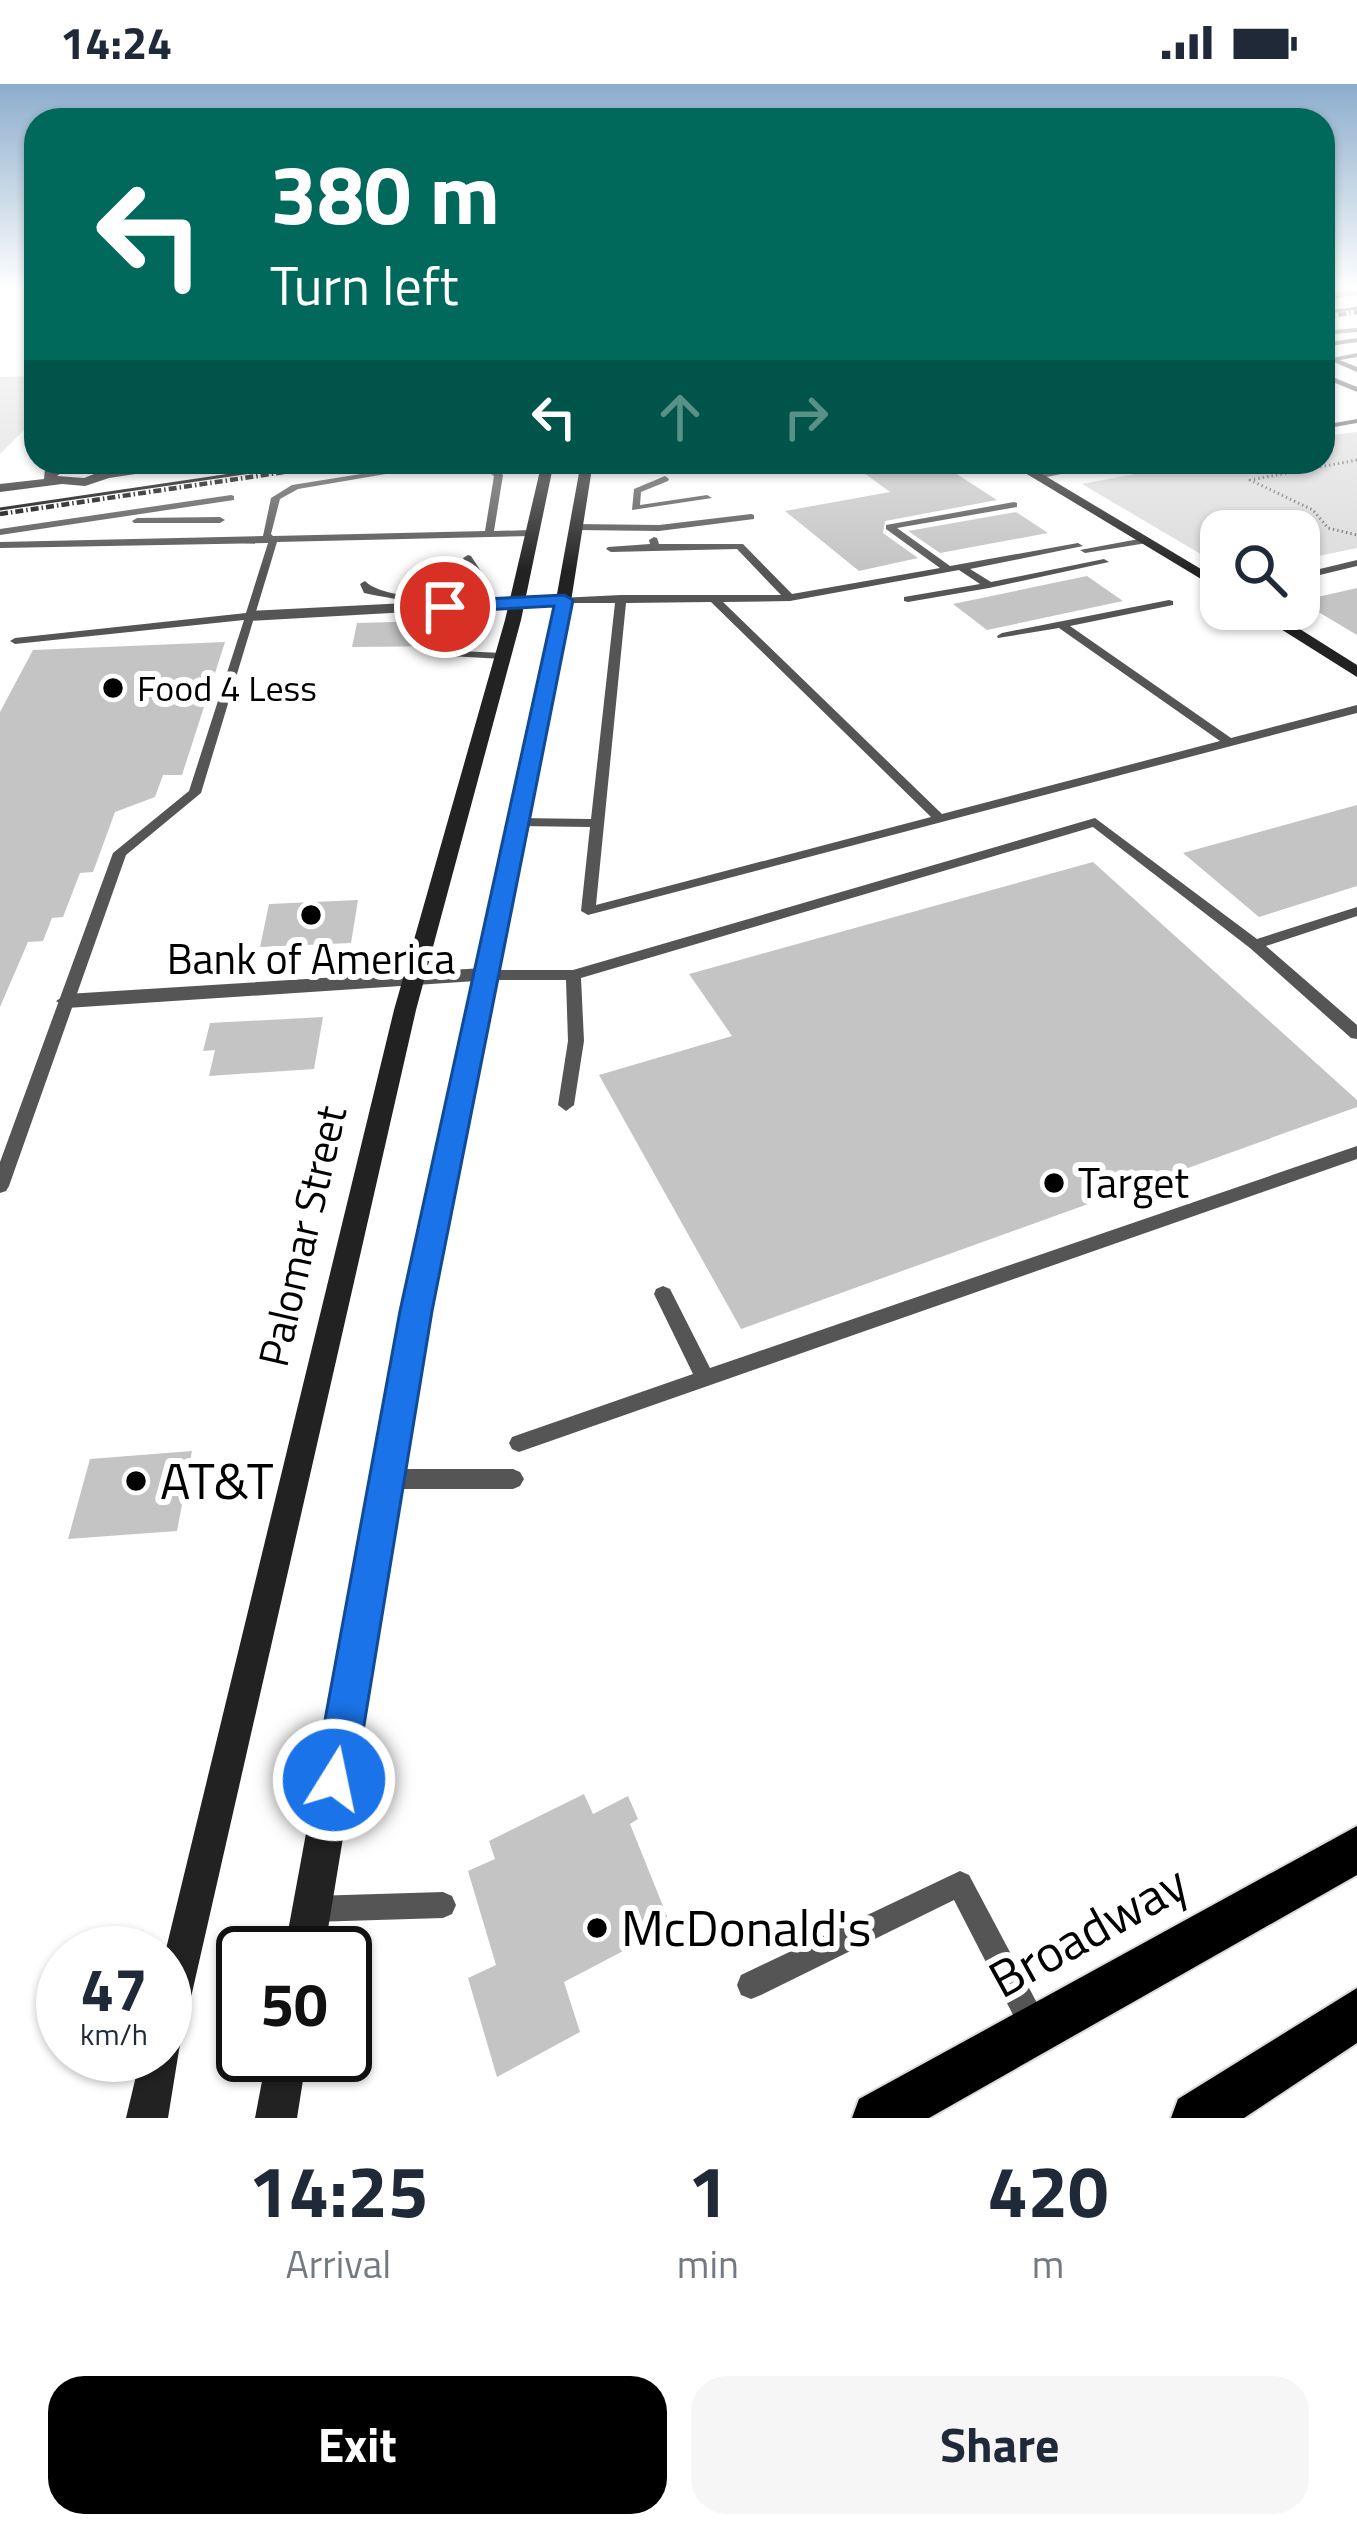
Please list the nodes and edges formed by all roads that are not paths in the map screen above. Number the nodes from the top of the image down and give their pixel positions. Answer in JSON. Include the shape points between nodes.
{"nodes":[{"id":1,"x":99,"y":474,"type":"edge"},
{"id":2,"x":381,"y":474,"type":"edge"},
{"id":3,"x":430,"y":474,"type":"edge"},
{"id":4,"x":445,"y":474,"type":"edge"},
{"id":5,"x":497,"y":474,"type":"edge"},
{"id":6,"x":545,"y":474,"type":"edge"},
{"id":7,"x":585,"y":474,"type":"edge"},
{"id":8,"x":1033,"y":474,"type":"edge"},
{"id":9,"x":1045,"y":474,"type":"edge"},
{"id":10,"x":54,"y":476,"type":"joint"},
{"id":11,"x":1036,"y":476,"type":"junction"},
{"id":12,"x":456,"y":479,"type":"dead end"},
{"id":13,"x":665,"y":479,"type":"dead end"},
{"id":14,"x":0,"y":485,"type":"edge"},
{"id":15,"x":315,"y":496,"type":"dead end"},
{"id":16,"x":707,"y":497,"type":"dead end"},
{"id":17,"x":1014,"y":505,"type":"dead end"},
{"id":18,"x":751,"y":517,"type":"dead end"},
{"id":19,"x":220,"y":520,"type":"junction"},
{"id":20,"x":70,"y":521,"type":"junction"},
{"id":21,"x":576,"y":527,"type":"junction"},
{"id":22,"x":653,"y":527,"type":"junction"},
{"id":23,"x":0,"y":532,"type":"edge"},
{"id":24,"x":532,"y":533,"type":"junction"},
{"id":25,"x":489,"y":535,"type":"junction"},
{"id":26,"x":1144,"y":541,"type":"junction"},
{"id":27,"x":210,"y":542,"type":"junction"},
{"id":28,"x":273,"y":543,"type":"junction"},
{"id":29,"x":0,"y":545,"type":"edge"},
{"id":30,"x":655,"y":547,"type":"junction"},
{"id":31,"x":610,"y":548,"type":"dead end"},
{"id":32,"x":468,"y":558,"type":"dead end"},
{"id":33,"x":1104,"y":562,"type":"dead end"},
{"id":34,"x":1357,"y":563,"type":"edge"},
{"id":35,"x":956,"y":569,"type":"junction"},
{"id":36,"x":1320,"y":572,"type":"edge"},
{"id":37,"x":1200,"y":574,"type":"edge"},
{"id":38,"x":365,"y":584,"type":"dead end"},
{"id":39,"x":989,"y":585,"type":"junction"},
{"id":40,"x":621,"y":598,"type":"junction"},
{"id":41,"x":713,"y":598,"type":"junction"},
{"id":42,"x":790,"y":598,"type":"junction"},
{"id":43,"x":908,"y":599,"type":"dead end"},
{"id":44,"x":564,"y":600,"type":"junction"},
{"id":45,"x":517,"y":603,"type":"junction"},
{"id":46,"x":1169,"y":604,"type":"dead end"},
{"id":47,"x":249,"y":616,"type":"junction"},
{"id":48,"x":1062,"y":625,"type":"junction"},
{"id":49,"x":1290,"y":630,"type":"edge"},
{"id":50,"x":1002,"y":636,"type":"dead end"},
{"id":51,"x":15,"y":641,"type":"dead end"},
{"id":52,"x":435,"y":653,"type":"dead end"},
{"id":53,"x":503,"y":656,"type":"junction"},
{"id":54,"x":1357,"y":672,"type":"edge"},
{"id":55,"x":1357,"y":710,"type":"edge"},
{"id":56,"x":1230,"y":743,"type":"junction"},
{"id":57,"x":940,"y":819,"type":"junction"},
{"id":58,"x":517,"y":822,"type":"junction"},
{"id":59,"x":598,"y":823,"type":"junction"},
{"id":60,"x":1357,"y":911,"type":"edge"},
{"id":61,"x":1255,"y":945,"type":"junction"},
{"id":62,"x":484,"y":975,"type":"junction"},
{"id":63,"x":573,"y":975,"type":"junction"},
{"id":64,"x":416,"y":980,"type":"junction"},
{"id":65,"x":67,"y":1001,"type":"junction"},
{"id":66,"x":1357,"y":1034,"type":"edge"},
{"id":67,"x":566,"y":1105,"type":"dead end"},
{"id":68,"x":1357,"y":1152,"type":"edge"},
{"id":69,"x":0,"y":1186,"type":"edge"},
{"id":70,"x":663,"y":1294,"type":"dead end"},
{"id":71,"x":706,"y":1379,"type":"junction"},
{"id":72,"x":519,"y":1443,"type":"dead end"},
{"id":73,"x":387,"y":1479,"type":"junction"},
{"id":74,"x":513,"y":1479,"type":"dead end"},
{"id":75,"x":1357,"y":1849,"type":"edge"},
{"id":76,"x":443,"y":1905,"type":"dead end"},
{"id":77,"x":312,"y":1909,"type":"junction"},
{"id":78,"x":190,"y":1926,"type":"edge"},
{"id":79,"x":309,"y":1926,"type":"edge"},
{"id":80,"x":751,"y":1985,"type":"dead end"},
{"id":81,"x":1357,"y":2013,"type":"edge"},
{"id":82,"x":1036,"y":2029,"type":"junction"},
{"id":83,"x":154,"y":2082,"type":"edge"},
{"id":84,"x":282,"y":2082,"type":"edge"},
{"id":85,"x":147,"y":2118,"type":"edge"},
{"id":86,"x":276,"y":2118,"type":"edge"},
{"id":87,"x":878,"y":2118,"type":"edge"},
{"id":88,"x":1197,"y":2118,"type":"edge"}],
"edges":[{"from":1,"to":10,"type":"main road","via":[[85,482]]},
{"from":2,"to":28,"type":"lane","via":[[286,490],[275,498],[266,534]]},
{"from":3,"to":15,"type":"lane"},
{"from":4,"to":12,"type":"lane"},
{"from":5,"to":25,"type":"lane"},
{"from":6,"to":24,"type":"main road","name":"Palomar Street"},
{"from":7,"to":21,"type":"main road"},
{"from":8,"to":11,"type":"main road"},
{"from":9,"to":11,"type":"lane"},
{"from":10,"to":14,"type":"main road"},
{"from":11,"to":26,"type":"main road"},
{"from":13,"to":16,"type":"lane","via":[[637,491],[635,508]]},
{"from":17,"to":35,"type":"lane","via":[[889,527]]},
{"from":18,"to":22,"type":"lane"},
{"from":19,"to":20,"type":"lane"},
{"from":19,"to":20,"type":"lane","via":[[231,498]]},
{"from":19,"to":27,"type":"lane"},
{"from":20,"to":23,"type":"lane"},
{"from":21,"to":22,"type":"lane"},
{"from":21,"to":44,"type":"main road"},
{"from":22,"to":30,"type":"lane"},
{"from":24,"to":25,"type":"lane"},
{"from":24,"to":45,"type":"main road","name":"Palomar Street"},
{"from":25,"to":28,"type":"lane"},
{"from":26,"to":35,"type":"lane"},
{"from":26,"to":37,"type":"main road"},
{"from":27,"to":28,"type":"lane"},
{"from":27,"to":29,"type":"lane"},
{"from":28,"to":47,"type":"lane"},
{"from":30,"to":31,"type":"lane"},
{"from":30,"to":42,"type":"lane","via":[[740,546]]},
{"from":32,"to":38,"type":"lane","via":[[481,579],[463,592],[389,596]]},
{"from":33,"to":39,"type":"lane"},
{"from":34,"to":36,"type":"lane"},
{"from":35,"to":39,"type":"lane"},
{"from":35,"to":42,"type":"lane"},
{"from":39,"to":43,"type":"lane"},
{"from":40,"to":41,"type":"lane"},
{"from":40,"to":44,"type":"lane"},
{"from":40,"to":59,"type":"lane"},
{"from":41,"to":42,"type":"lane"},
{"from":41,"to":57,"type":"lane"},
{"from":44,"to":45,"type":"street"},
{"from":44,"to":58,"type":"main road"},
{"from":45,"to":47,"type":"street"},
{"from":45,"to":53,"type":"main road","name":"Palomar Street"},
{"from":46,"to":48,"type":"lane"},
{"from":47,"to":51,"type":"lane"},
{"from":47,"to":65,"type":"lane","via":[[195,793],[120,853]]},
{"from":48,"to":50,"type":"lane"},
{"from":48,"to":56,"type":"lane"},
{"from":49,"to":54,"type":"main road"},
{"from":52,"to":53,"type":"lane"},
{"from":53,"to":64,"type":"main road","name":"Palomar Street"},
{"from":55,"to":56,"type":"lane"},
{"from":56,"to":57,"type":"lane"},
{"from":57,"to":59,"type":"lane","via":[[588,910]]},
{"from":58,"to":59,"type":"lane"},
{"from":58,"to":62,"type":"main road"},
{"from":60,"to":61,"type":"lane"},
{"from":61,"to":63,"type":"lane","via":[[1095,822]]},
{"from":61,"to":66,"type":"lane"},
{"from":62,"to":63,"type":"lane"},
{"from":62,"to":64,"type":"street"},
{"from":62,"to":73,"type":"main road"},
{"from":63,"to":67,"type":"lane","via":[[576,1040]]},
{"from":64,"to":65,"type":"street"},
{"from":64,"to":78,"type":"main road","name":"Palomar Street"},
{"from":65,"to":69,"type":"lane"},
{"from":68,"to":71,"type":"lane"},
{"from":70,"to":71,"type":"lane"},
{"from":71,"to":72,"type":"lane"},
{"from":73,"to":74,"type":"lane"},
{"from":73,"to":77,"type":"main road"},
{"from":75,"to":82,"type":"main road","name":"Broadway"},
{"from":76,"to":77,"type":"lane"},
{"from":77,"to":79,"type":"main road"},
{"from":80,"to":82,"type":"lane","via":[[960,1884]]},
{"from":81,"to":88,"type":"main road"},
{"from":82,"to":87,"type":"main road","name":"Broadway"},
{"from":83,"to":85,"type":"main road"},
{"from":84,"to":86,"type":"main road"}]}
